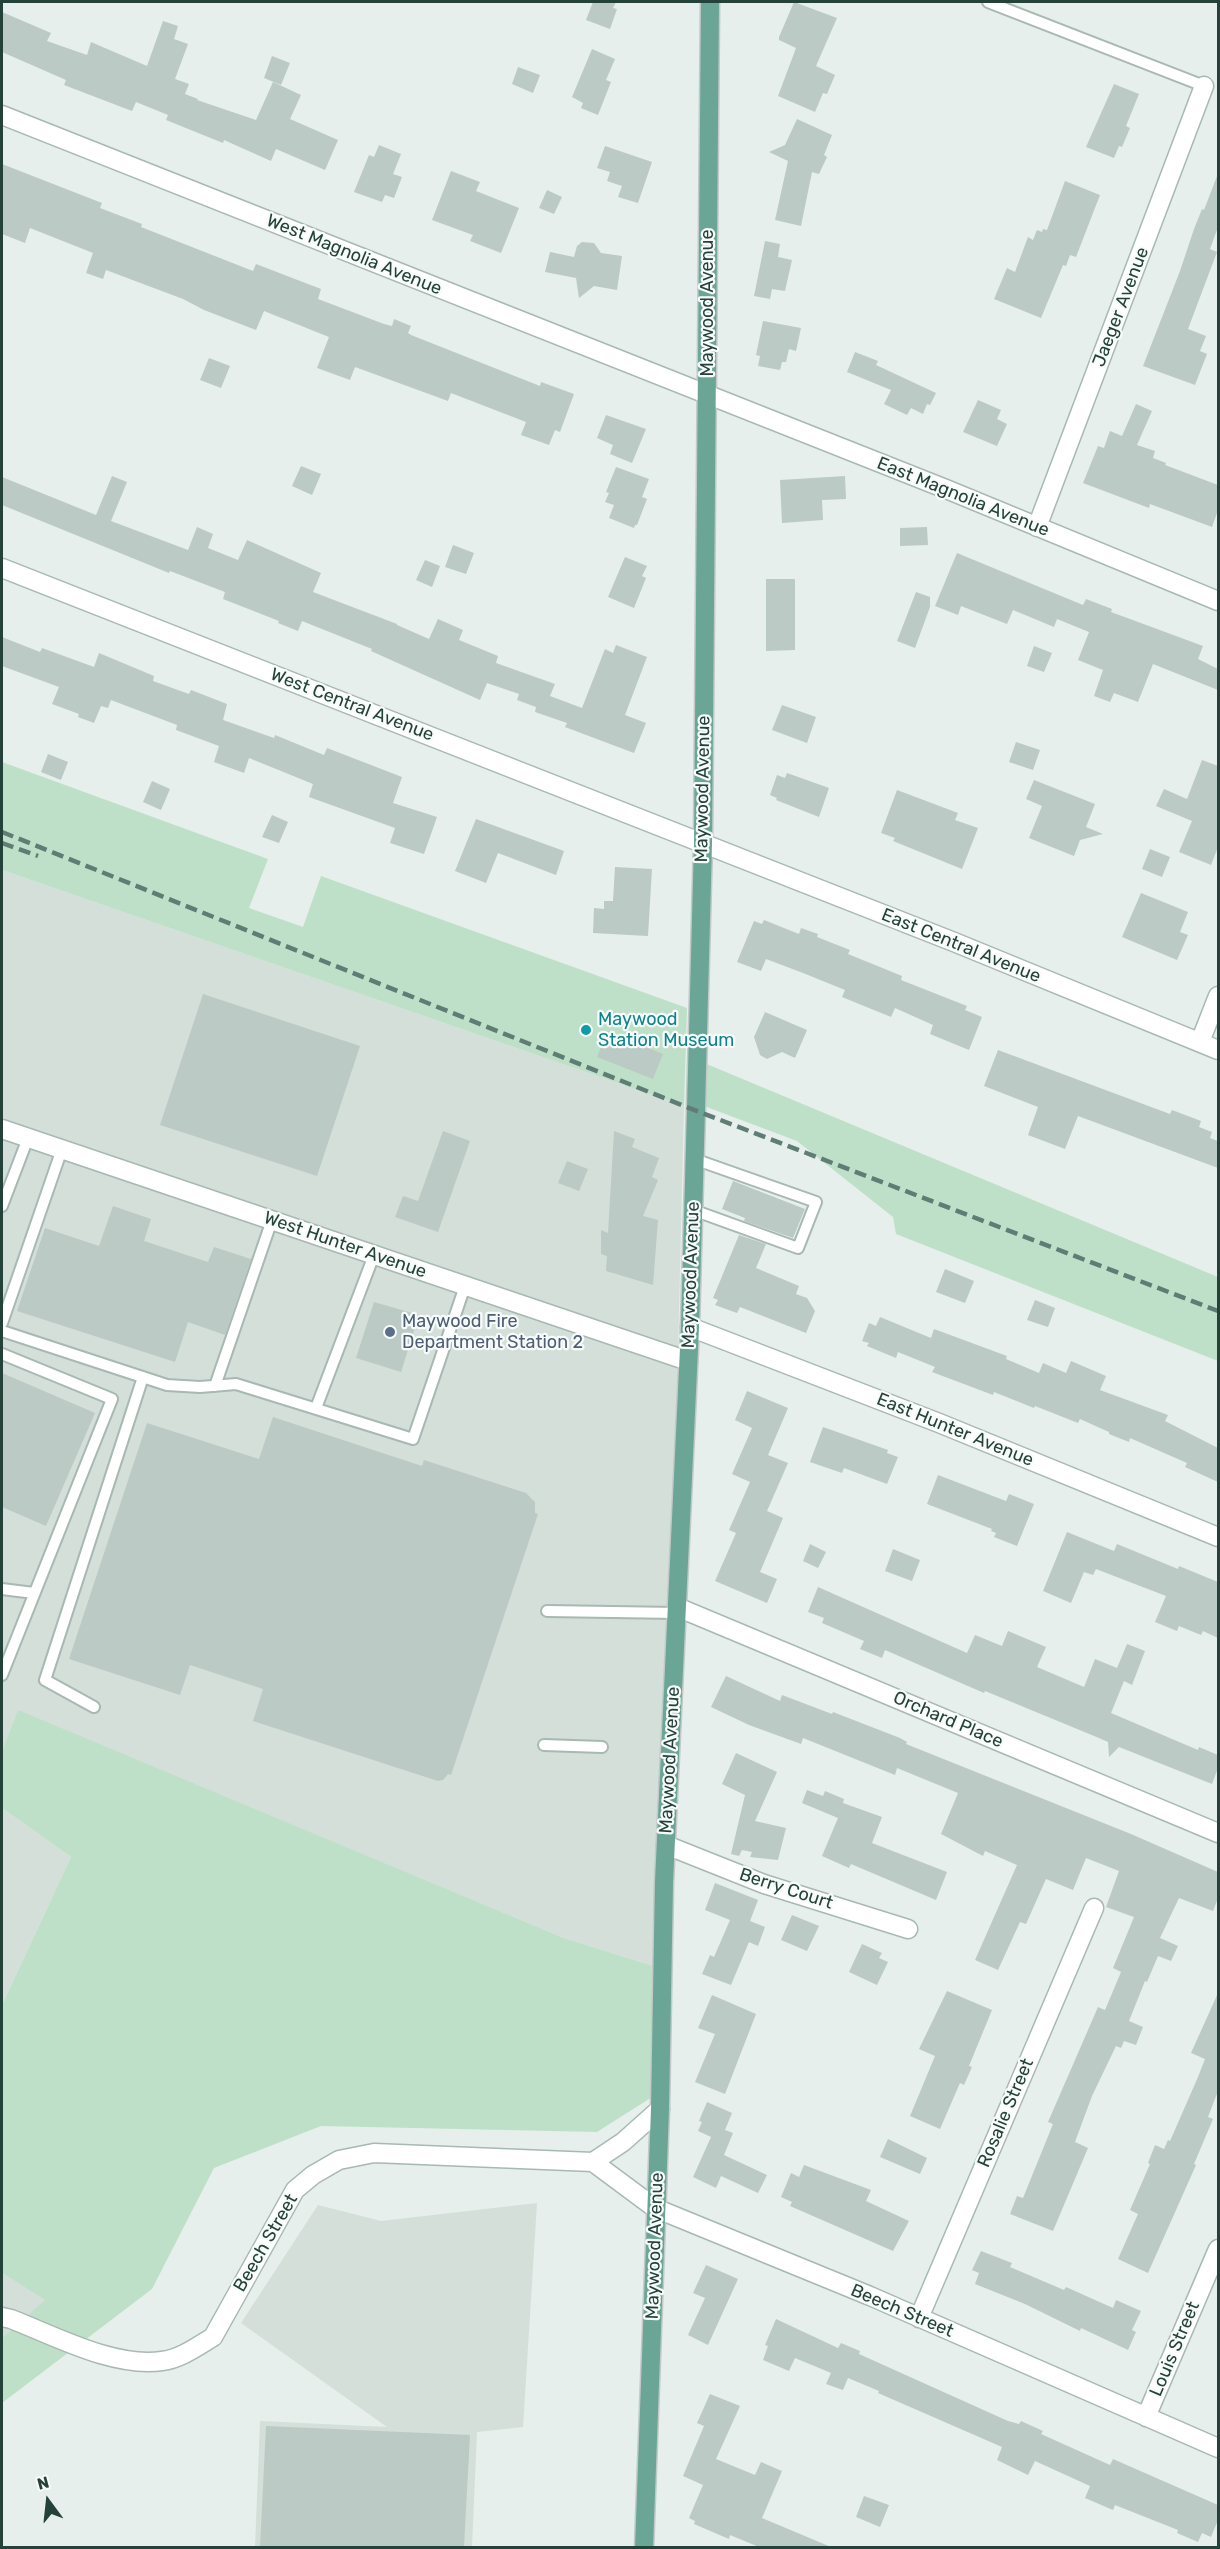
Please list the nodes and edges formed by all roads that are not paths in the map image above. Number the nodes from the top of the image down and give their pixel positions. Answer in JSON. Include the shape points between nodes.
{"nodes":[{"id":1,"x":710,"y":2,"type":"edge"},
{"id":2,"x":988,"y":2,"type":"edge"},
{"id":3,"x":1204,"y":87,"type":"joint"},
{"id":4,"x":2,"y":115,"type":"edge"},
{"id":5,"x":707,"y":394,"type":"junction"},
{"id":6,"x":1037,"y":527,"type":"junction"},
{"id":7,"x":2,"y":568,"type":"edge"},
{"id":8,"x":1218,"y":601,"type":"edge"},
{"id":9,"x":702,"y":843,"type":"junction"},
{"id":10,"x":1218,"y":996,"type":"edge"},
{"id":11,"x":1200,"y":1042,"type":"junction"},
{"id":12,"x":1218,"y":1050,"type":"edge"},
{"id":13,"x":2,"y":1129,"type":"edge"},
{"id":14,"x":28,"y":1138,"type":"junction"},
{"id":15,"x":62,"y":1149,"type":"junction"},
{"id":16,"x":694,"y":1159,"type":"junction"},
{"id":17,"x":2,"y":1206,"type":"edge"},
{"id":18,"x":693,"y":1210,"type":"junction"},
{"id":19,"x":272,"y":1220,"type":"junction"},
{"id":20,"x":374,"y":1255,"type":"junction"},
{"id":21,"x":465,"y":1286,"type":"junction"},
{"id":22,"x":2,"y":1323,"type":"edge"},
{"id":23,"x":690,"y":1327,"type":"junction"},
{"id":24,"x":2,"y":1331,"type":"edge"},
{"id":25,"x":2,"y":1354,"type":"edge"},
{"id":26,"x":688,"y":1361,"type":"junction"},
{"id":27,"x":142,"y":1377,"type":"junction"},
{"id":28,"x":215,"y":1386,"type":"junction"},
{"id":29,"x":316,"y":1408,"type":"junction"},
{"id":30,"x":1218,"y":1537,"type":"edge"},
{"id":31,"x":2,"y":1589,"type":"edge"},
{"id":32,"x":34,"y":1593,"type":"junction"},
{"id":33,"x":677,"y":1610,"type":"junction"},
{"id":34,"x":547,"y":1611,"type":"dead end"},
{"id":35,"x":2,"y":1675,"type":"edge"},
{"id":36,"x":94,"y":1707,"type":"dead end"},
{"id":37,"x":544,"y":1745,"type":"dead end"},
{"id":38,"x":602,"y":1747,"type":"dead end"},
{"id":39,"x":1218,"y":1833,"type":"edge"},
{"id":40,"x":666,"y":1845,"type":"junction"},
{"id":41,"x":1094,"y":1908,"type":"dead end"},
{"id":42,"x":908,"y":1929,"type":"dead end"},
{"id":43,"x":660,"y":2109,"type":"junction"},
{"id":44,"x":593,"y":2162,"type":"junction"},
{"id":45,"x":656,"y":2208,"type":"junction"},
{"id":46,"x":1218,"y":2248,"type":"edge"},
{"id":47,"x":2,"y":2317,"type":"edge"},
{"id":48,"x":919,"y":2318,"type":"junction"},
{"id":49,"x":1146,"y":2417,"type":"junction"},
{"id":50,"x":1218,"y":2448,"type":"edge"},
{"id":51,"x":644,"y":2547,"type":"edge"}],
"edges":[{"from":1,"to":5,"type":"main road","name":"Maywood Avenue"},
{"from":2,"to":3,"type":"lane"},
{"from":3,"to":6,"type":"street","name":"Jaeger Avenue"},
{"from":4,"to":5,"type":"street","name":"West Magnolia Avenue"},
{"from":5,"to":6,"type":"street","name":"East Magnolia Avenue"},
{"from":5,"to":9,"type":"main road","name":"Maywood Avenue"},
{"from":6,"to":8,"type":"street","name":"East Magnolia Avenue"},
{"from":7,"to":9,"type":"street","name":"West Central Avenue"},
{"from":9,"to":11,"type":"street","name":"East Central Avenue"},
{"from":9,"to":16,"type":"main road","name":"Maywood Avenue"},
{"from":10,"to":11,"type":"street"},
{"from":11,"to":12,"type":"street","name":"East Central Avenue"},
{"from":13,"to":14,"type":"street","name":"West Hunter Avenue"},
{"from":14,"to":15,"type":"street","name":"West Hunter Avenue"},
{"from":14,"to":17,"type":"lane"},
{"from":15,"to":19,"type":"street","name":"West Hunter Avenue"},
{"from":15,"to":22,"type":"lane"},
{"from":16,"to":18,"type":"main road","name":"Maywood Avenue"},
{"from":16,"to":18,"type":"lane","via":[[816,1202],[798,1248]]},
{"from":18,"to":23,"type":"main road","name":"Maywood Avenue"},
{"from":19,"to":20,"type":"street","name":"West Hunter Avenue"},
{"from":19,"to":28,"type":"lane"},
{"from":20,"to":21,"type":"street","name":"West Hunter Avenue"},
{"from":20,"to":29,"type":"lane"},
{"from":21,"to":26,"type":"street","name":"West Hunter Avenue"},
{"from":21,"to":29,"type":"lane","via":[[412,1438]]},
{"from":23,"to":26,"type":"main road","name":"Maywood Avenue"},
{"from":23,"to":30,"type":"street","name":"East Hunter Avenue"},
{"from":24,"to":27,"type":"lane"},
{"from":25,"to":32,"type":"lane","via":[[112,1399]]},
{"from":26,"to":33,"type":"main road","name":"Maywood Avenue"},
{"from":27,"to":28,"type":"lane","via":[[167,1385]]},
{"from":27,"to":36,"type":"lane","via":[[45,1680]]},
{"from":28,"to":29,"type":"lane","via":[[236,1384]]},
{"from":31,"to":32,"type":"lane"},
{"from":32,"to":35,"type":"lane"},
{"from":33,"to":34,"type":"lane"},
{"from":33,"to":39,"type":"street","name":"Orchard Place"},
{"from":33,"to":40,"type":"main road","name":"Maywood Avenue"},
{"from":37,"to":38,"type":"lane"},
{"from":40,"to":42,"type":"street","name":"Berry Court","via":[[764,1884]]},
{"from":40,"to":43,"type":"main road","name":"Maywood Avenue"},
{"from":41,"to":48,"type":"street","name":"Rosalie Street"},
{"from":43,"to":44,"type":"street"},
{"from":43,"to":45,"type":"main road","name":"Maywood Avenue"},
{"from":44,"to":45,"type":"street","name":"Beech Street"},
{"from":44,"to":47,"type":"street","name":"Beech Street","via":[[374,2153],[339,2160],[295,2190],[213,2337],[163,2361],[119,2360]]},
{"from":45,"to":48,"type":"street","name":"Beech Street"},
{"from":45,"to":51,"type":"main road","name":"Maywood Avenue"},
{"from":46,"to":49,"type":"street","name":"Louis Street"},
{"from":48,"to":49,"type":"street","name":"Beech Street"},
{"from":49,"to":50,"type":"street","name":"Beech Street"}]}
